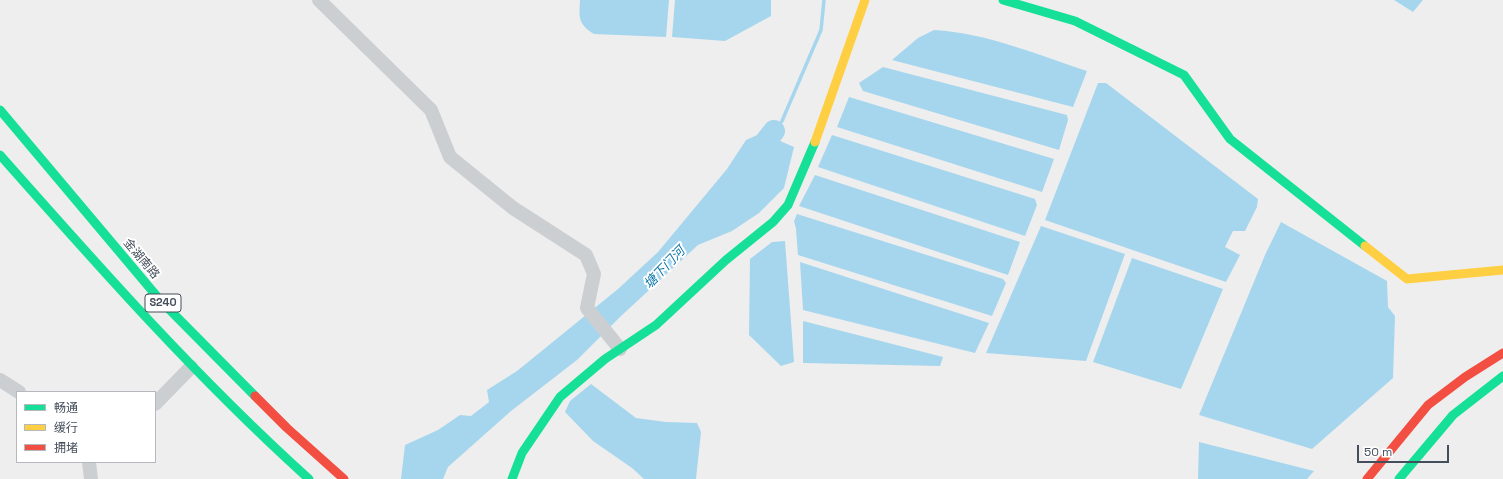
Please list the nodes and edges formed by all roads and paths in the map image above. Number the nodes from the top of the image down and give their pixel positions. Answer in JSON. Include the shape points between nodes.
{"nodes":[{"id":1,"x":319,"y":0,"type":"edge"},
{"id":2,"x":865,"y":0,"type":"edge"},
{"id":3,"x":1003,"y":0,"type":"edge"},
{"id":4,"x":0,"y":110,"type":"edge"},
{"id":5,"x":0,"y":155,"type":"edge"},
{"id":6,"x":1503,"y":270,"type":"edge"},
{"id":7,"x":619,"y":349,"type":"junction"},
{"id":8,"x":1503,"y":353,"type":"edge"},
{"id":9,"x":191,"y":367,"type":"junction"},
{"id":10,"x":1503,"y":376,"type":"edge"},
{"id":11,"x":0,"y":380,"type":"edge"},
{"id":12,"x":17,"y":391,"type":"edge"},
{"id":13,"x":156,"y":403,"type":"edge"},
{"id":14,"x":89,"y":463,"type":"edge"},
{"id":15,"x":91,"y":479,"type":"edge"},
{"id":16,"x":309,"y":479,"type":"edge"},
{"id":17,"x":344,"y":479,"type":"edge"},
{"id":18,"x":512,"y":479,"type":"edge"},
{"id":19,"x":1367,"y":479,"type":"edge"},
{"id":20,"x":1399,"y":479,"type":"edge"}],
"edges":[{"from":1,"to":7,"type":"street","via":[[431,110],[450,157],[513,208],[586,255],[594,274],[588,308]]},
{"from":2,"to":7,"type":"main road","via":[[816,140],[788,205],[773,222],[726,260],[656,325]]},
{"from":3,"to":6,"type":"main road","via":[[1075,21],[1184,75],[1230,139],[1407,279]]},
{"from":4,"to":17,"type":"main road","name":"金湖南路","number":"S240","via":[[160,300],[287,428]]},
{"from":5,"to":9,"type":"main road","number":"S240","via":[[140,314]]},
{"from":7,"to":18,"type":"main road","via":[[560,398],[522,453]]},
{"from":8,"to":19,"type":"main road","via":[[1428,405]]},
{"from":9,"to":13,"type":"street"},
{"from":9,"to":16,"type":"main road","number":"S240"},
{"from":10,"to":20,"type":"main road","via":[[1453,415]]},
{"from":11,"to":12,"type":"street"},
{"from":14,"to":15,"type":"street"}]}
